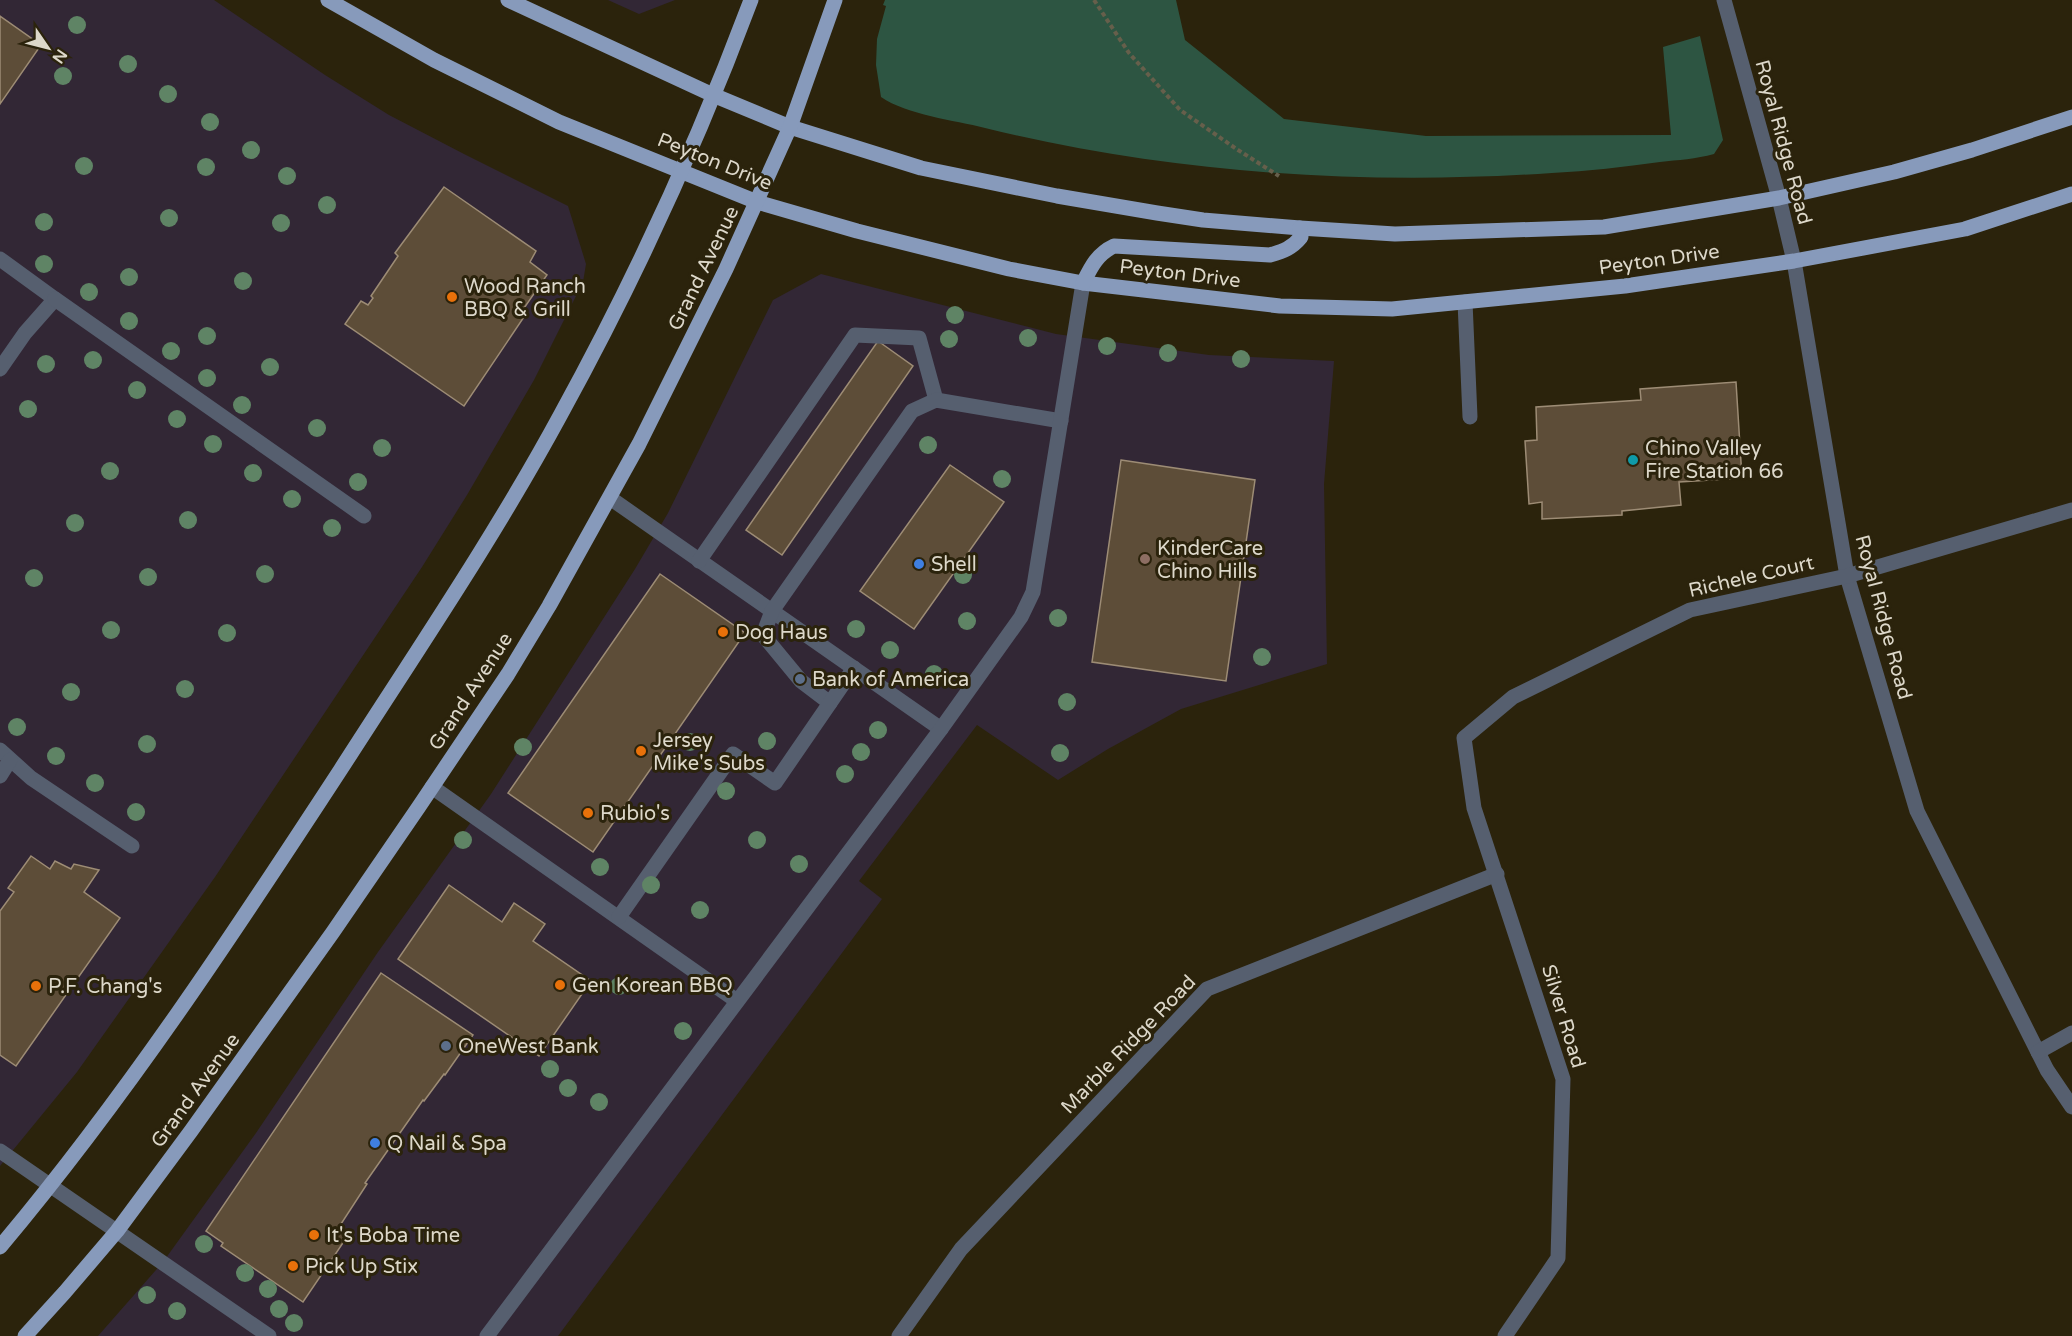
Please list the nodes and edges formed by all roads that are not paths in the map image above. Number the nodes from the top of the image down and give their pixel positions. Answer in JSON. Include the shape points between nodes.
{"nodes":[{"id":1,"x":328,"y":0,"type":"edge"},
{"id":2,"x":508,"y":0,"type":"edge"},
{"id":3,"x":751,"y":0,"type":"edge"},
{"id":4,"x":835,"y":0,"type":"edge"},
{"id":5,"x":1724,"y":0,"type":"edge"},
{"id":6,"x":713,"y":94,"type":"junction"},
{"id":7,"x":2072,"y":117,"type":"edge"},
{"id":8,"x":790,"y":127,"type":"junction"},
{"id":9,"x":680,"y":170,"type":"junction"},
{"id":10,"x":2072,"y":194,"type":"edge"},
{"id":11,"x":1779,"y":198,"type":"junction"},
{"id":12,"x":757,"y":202,"type":"junction"},
{"id":13,"x":1300,"y":228,"type":"junction"},
{"id":14,"x":0,"y":259,"type":"edge"},
{"id":15,"x":1794,"y":261,"type":"junction"},
{"id":16,"x":1083,"y":283,"type":"junction"},
{"id":17,"x":55,"y":299,"type":"junction"},
{"id":18,"x":1466,"y":302,"type":"junction"},
{"id":19,"x":0,"y":369,"type":"edge"},
{"id":20,"x":936,"y":400,"type":"junction"},
{"id":21,"x":1470,"y":417,"type":"dead end"},
{"id":22,"x":1061,"y":421,"type":"junction"},
{"id":23,"x":610,"y":498,"type":"junction"},
{"id":24,"x":2072,"y":510,"type":"edge"},
{"id":25,"x":363,"y":516,"type":"dead end"},
{"id":26,"x":699,"y":561,"type":"junction"},
{"id":27,"x":1847,"y":576,"type":"junction"},
{"id":28,"x":772,"y":611,"type":"junction"},
{"id":29,"x":854,"y":668,"type":"junction"},
{"id":30,"x":830,"y":703,"type":"junction"},
{"id":31,"x":941,"y":729,"type":"junction"},
{"id":32,"x":1464,"y":738,"type":"joint"},
{"id":33,"x":5,"y":755,"type":"edge"},
{"id":34,"x":0,"y":776,"type":"edge"},
{"id":35,"x":432,"y":787,"type":"junction"},
{"id":36,"x":132,"y":846,"type":"dead end"},
{"id":37,"x":1497,"y":874,"type":"junction"},
{"id":38,"x":618,"y":917,"type":"junction"},
{"id":39,"x":737,"y":1001,"type":"junction"},
{"id":40,"x":2072,"y":1033,"type":"edge"},
{"id":41,"x":2038,"y":1052,"type":"junction"},
{"id":42,"x":2072,"y":1107,"type":"edge"},
{"id":43,"x":0,"y":1151,"type":"edge"},
{"id":44,"x":50,"y":1186,"type":"junction"},
{"id":45,"x":117,"y":1231,"type":"junction"},
{"id":46,"x":0,"y":1247,"type":"edge"},
{"id":47,"x":25,"y":1336,"type":"edge"},
{"id":48,"x":269,"y":1336,"type":"edge"},
{"id":49,"x":487,"y":1336,"type":"edge"},
{"id":50,"x":900,"y":1336,"type":"edge"},
{"id":51,"x":1505,"y":1336,"type":"edge"}],
"edges":[{"from":1,"to":9,"type":"main road","name":"Peyton Drive","via":[[504,96]]},
{"from":2,"to":6,"type":"main road","name":"Peyton Drive"},
{"from":3,"to":6,"type":"main road"},
{"from":4,"to":8,"type":"main road","name":"Grand Avenue"},
{"from":5,"to":11,"type":"street","name":"Royal Ridge Road"},
{"from":6,"to":8,"type":"main road","name":"Peyton Drive"},
{"from":6,"to":9,"type":"main road"},
{"from":7,"to":11,"type":"main road","name":"Peyton Drive","via":[[1894,172]]},
{"from":8,"to":12,"type":"main road","name":"Grand Avenue"},
{"from":8,"to":13,"type":"main road","name":"Peyton Drive","via":[[921,168],[1057,196],[1203,220]]},
{"from":9,"to":12,"type":"main road","name":"Peyton Drive"},
{"from":9,"to":44,"type":"main road","via":[[644,252],[561,415],[498,522],[212,963]]},
{"from":10,"to":15,"type":"main road","name":"Peyton Drive","via":[[1965,229]]},
{"from":11,"to":13,"type":"main road","name":"Peyton Drive","via":[[1604,227],[1395,234]]},
{"from":11,"to":15,"type":"street","name":"Royal Ridge Road"},
{"from":12,"to":16,"type":"main road","name":"Peyton Drive","via":[[1008,269]]},
{"from":12,"to":23,"type":"main road","name":"Grand Avenue","via":[[681,362]]},
{"from":13,"to":16,"type":"main road","via":[[1301,237],[1294,245],[1270,255],[1114,246],[1095,260]]},
{"from":14,"to":17,"type":"street"},
{"from":15,"to":18,"type":"main road","name":"Peyton Drive","via":[[1625,286]]},
{"from":15,"to":27,"type":"street","name":"Royal Ridge Road"},
{"from":16,"to":18,"type":"main road","name":"Peyton Drive","via":[[1280,306],[1392,309]]},
{"from":16,"to":22,"type":"street"},
{"from":17,"to":19,"type":"street"},
{"from":17,"to":25,"type":"street"},
{"from":18,"to":21,"type":"street"},
{"from":20,"to":22,"type":"street"},
{"from":20,"to":26,"type":"street","via":[[919,338],[855,335]]},
{"from":20,"to":28,"type":"street","via":[[912,411]]},
{"from":22,"to":31,"type":"street","via":[[1032,592],[1022,617]]},
{"from":23,"to":26,"type":"street"},
{"from":23,"to":35,"type":"main road","name":"Grand Avenue","via":[[508,674]]},
{"from":24,"to":27,"type":"street","name":"Richele Court"},
{"from":26,"to":28,"type":"street"},
{"from":27,"to":32,"type":"street","name":"Richele Court","via":[[1690,610],[1512,697]]},
{"from":27,"to":41,"type":"street","name":"Royal Ridge Road","via":[[1917,811]]},
{"from":28,"to":29,"type":"street"},
{"from":28,"to":30,"type":"street","via":[[763,635],[801,681]]},
{"from":29,"to":30,"type":"street"},
{"from":29,"to":31,"type":"street"},
{"from":30,"to":38,"type":"street","via":[[775,783],[733,754]]},
{"from":31,"to":39,"type":"street"},
{"from":32,"to":37,"type":"street","name":"Silver Road","via":[[1474,808]]},
{"from":33,"to":34,"type":"street"},
{"from":33,"to":36,"type":"street","via":[[31,778]]},
{"from":35,"to":38,"type":"street"},
{"from":35,"to":45,"type":"main road","name":"Grand Avenue","via":[[292,990]]},
{"from":37,"to":50,"type":"street","name":"Marble Ridge Road","via":[[1207,989],[962,1249]]},
{"from":37,"to":51,"type":"street","name":"Silver Road","via":[[1563,1079],[1558,1258]]},
{"from":38,"to":39,"type":"street"},
{"from":39,"to":49,"type":"street"},
{"from":40,"to":41,"type":"street"},
{"from":41,"to":42,"type":"street","name":"Royal Ridge Road"},
{"from":43,"to":44,"type":"street"},
{"from":44,"to":45,"type":"street"},
{"from":44,"to":46,"type":"main road"},
{"from":45,"to":47,"type":"main road","name":"Grand Avenue"},
{"from":45,"to":48,"type":"street"}]}
